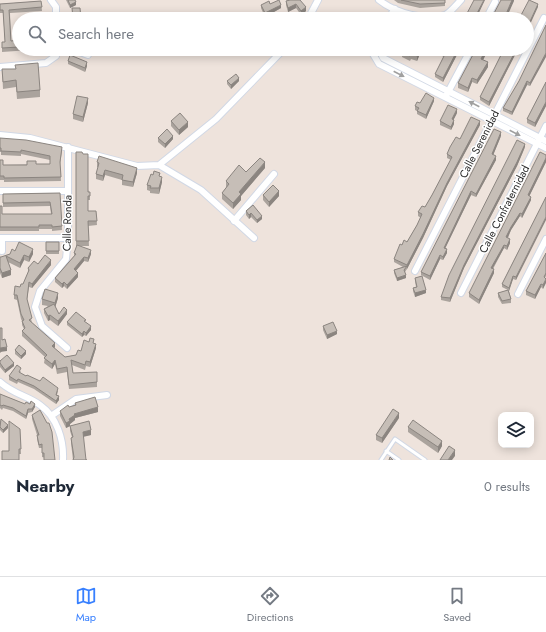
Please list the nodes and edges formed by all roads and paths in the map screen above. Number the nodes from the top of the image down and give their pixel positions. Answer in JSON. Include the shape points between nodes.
{"nodes":[{"id":1,"x":51,"y":0,"type":"edge"},
{"id":2,"x":318,"y":0,"type":"edge"},
{"id":3,"x":379,"y":0,"type":"edge"},
{"id":4,"x":461,"y":0,"type":"edge"},
{"id":5,"x":495,"y":2,"type":"dead end"},
{"id":6,"x":395,"y":9,"type":"junction"},
{"id":7,"x":56,"y":12,"type":"edge"},
{"id":8,"x":312,"y":12,"type":"edge"},
{"id":9,"x":393,"y":12,"type":"edge"},
{"id":10,"x":395,"y":12,"type":"edge"},
{"id":11,"x":404,"y":12,"type":"edge"},
{"id":12,"x":448,"y":12,"type":"edge"},
{"id":13,"x":490,"y":12,"type":"edge"},
{"id":14,"x":544,"y":18,"type":"dead end"},
{"id":15,"x":534,"y":37,"type":"edge"},
{"id":16,"x":56,"y":56,"type":"edge"},
{"id":17,"x":277,"y":56,"type":"edge"},
{"id":18,"x":376,"y":56,"type":"edge"},
{"id":19,"x":383,"y":56,"type":"edge"},
{"id":20,"x":467,"y":56,"type":"edge"},
{"id":21,"x":524,"y":56,"type":"edge"},
{"id":22,"x":0,"y":67,"type":"edge"},
{"id":23,"x":447,"y":94,"type":"junction"},
{"id":24,"x":492,"y":118,"type":"junction"},
{"id":25,"x":546,"y":126,"type":"edge"},
{"id":26,"x":0,"y":135,"type":"edge"},
{"id":27,"x":541,"y":141,"type":"edge"},
{"id":28,"x":68,"y":147,"type":"junction"},
{"id":29,"x":546,"y":148,"type":"edge"},
{"id":30,"x":159,"y":165,"type":"junction"},
{"id":31,"x":274,"y":174,"type":"dead end"},
{"id":32,"x":0,"y":191,"type":"edge"},
{"id":33,"x":68,"y":191,"type":"junction"},
{"id":34,"x":234,"y":221,"type":"junction"},
{"id":35,"x":1,"y":238,"type":"edge"},
{"id":36,"x":68,"y":238,"type":"junction"},
{"id":37,"x":254,"y":238,"type":"dead end"},
{"id":38,"x":546,"y":239,"type":"edge"},
{"id":39,"x":2,"y":251,"type":"dead end"},
{"id":40,"x":415,"y":271,"type":"dead end"},
{"id":41,"x":461,"y":293,"type":"dead end"},
{"id":42,"x":518,"y":294,"type":"dead end"},
{"id":43,"x":67,"y":348,"type":"dead end"},
{"id":44,"x":0,"y":382,"type":"edge"},
{"id":45,"x":107,"y":395,"type":"dead end"},
{"id":46,"x":51,"y":416,"type":"junction"},
{"id":47,"x":386,"y":452,"type":"junction"},
{"id":48,"x":63,"y":460,"type":"edge"},
{"id":49,"x":381,"y":460,"type":"edge"},
{"id":50,"x":399,"y":460,"type":"edge"},
{"id":51,"x":425,"y":460,"type":"edge"}],
"edges":[{"from":1,"to":7,"type":"street"},
{"from":2,"to":8,"type":"street"},
{"from":3,"to":6,"type":"street","via":[[387,7]]},
{"from":4,"to":12,"type":"street"},
{"from":5,"to":13,"type":"street"},
{"from":6,"to":9,"type":"street"},
{"from":6,"to":10,"type":"street"},
{"from":6,"to":11,"type":"street"},
{"from":14,"to":15,"type":"street","name":"Calle Serenidad"},
{"from":16,"to":22,"type":"street","via":[[46,63]]},
{"from":17,"to":30,"type":"street","via":[[216,119]]},
{"from":18,"to":23,"type":"street","one_way":true,"via":[[379,64]]},
{"from":19,"to":23,"type":"street"},
{"from":20,"to":23,"type":"street"},
{"from":21,"to":24,"type":"street","name":"Calle Serenidad"},
{"from":23,"to":24,"type":"street"},
{"from":24,"to":27,"type":"street"},
{"from":24,"to":40,"type":"street","name":"Calle Serenidad"},
{"from":25,"to":27,"type":"street","name":"Calle Confraternidad"},
{"from":26,"to":28,"type":"street","via":[[30,138]]},
{"from":27,"to":29,"type":"street"},
{"from":27,"to":41,"type":"street","name":"Calle Confraternidad"},
{"from":28,"to":30,"type":"street","via":[[137,166]]},
{"from":28,"to":33,"type":"street","name":"Calle Ronda"},
{"from":30,"to":34,"type":"street","via":[[201,190]]},
{"from":31,"to":34,"type":"street"},
{"from":32,"to":33,"type":"street"},
{"from":33,"to":36,"type":"street","name":"Calle Ronda"},
{"from":34,"to":37,"type":"street"},
{"from":35,"to":36,"type":"street"},
{"from":35,"to":39,"type":"street"},
{"from":36,"to":43,"type":"street","name":"Calle Ronda","via":[[66,259],[40,292],[35,307],[42,326]]},
{"from":38,"to":42,"type":"street"},
{"from":44,"to":46,"type":"street","via":[[10,391],[40,404]]},
{"from":45,"to":46,"type":"street","via":[[76,399]]},
{"from":46,"to":48,"type":"street","via":[[58,428],[64,452]]},
{"from":47,"to":49,"type":"lane"},
{"from":47,"to":50,"type":"lane"},
{"from":47,"to":51,"type":"lane","via":[[393,440],[397,440]]}]}
